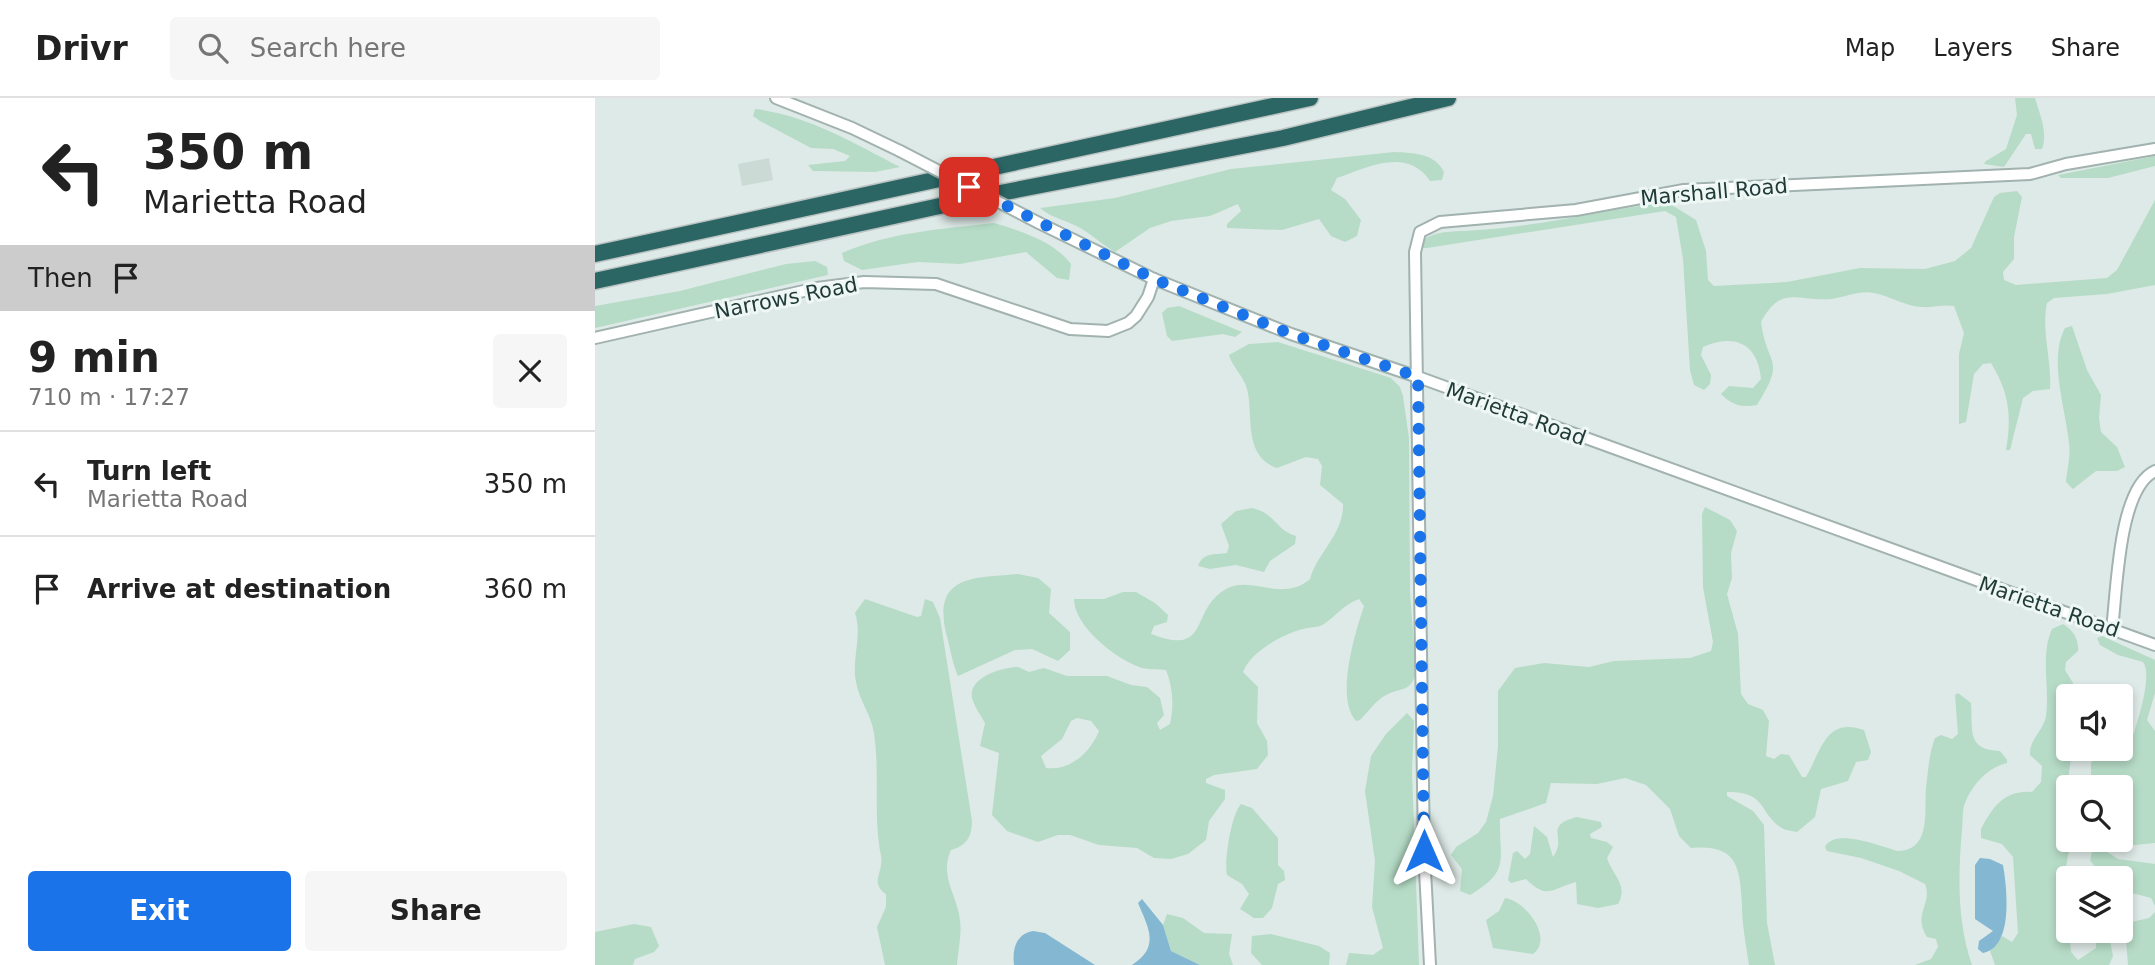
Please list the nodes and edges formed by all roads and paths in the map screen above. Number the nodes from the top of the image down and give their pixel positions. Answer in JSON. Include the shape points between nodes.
{"nodes":[{"id":1,"x":776,"y":98,"type":"edge"},
{"id":2,"x":1310,"y":98,"type":"edge"},
{"id":3,"x":1448,"y":98,"type":"edge"},
{"id":4,"x":2155,"y":149,"type":"edge"},
{"id":5,"x":595,"y":254,"type":"edge"},
{"id":6,"x":1154,"y":279,"type":"junction"},
{"id":7,"x":595,"y":281,"type":"edge"},
{"id":8,"x":595,"y":338,"type":"edge"},
{"id":9,"x":1418,"y":377,"type":"junction"},
{"id":10,"x":2155,"y":471,"type":"edge"},
{"id":11,"x":2112,"y":629,"type":"junction"},
{"id":12,"x":2155,"y":645,"type":"edge"},
{"id":13,"x":1430,"y":965,"type":"edge"}],
"edges":[{"from":1,"to":6,"type":"street","name":"Marietta Road","bridge":true,"via":[[852,128]]},
{"from":2,"to":5,"type":"highway"},
{"from":3,"to":7,"type":"highway","via":[[1283,138]]},
{"from":4,"to":9,"type":"street","name":"Marshall Road","via":[[2030,174],[1684,190],[1576,210],[1431,224],[1420,232],[1416,244]]},
{"from":6,"to":8,"type":"street","name":"Narrows Road","via":[[1136,316],[1108,331],[1070,329],[948,287],[881,281],[817,288]]},
{"from":6,"to":9,"type":"street","name":"Marietta Road","via":[[1291,334]]},
{"from":9,"to":11,"type":"street","name":"Marietta Road"},
{"from":9,"to":13,"type":"street","name":"Marshall Road","via":[[1424,851]]},
{"from":10,"to":11,"type":"street","via":[[2134,492],[2127,515]]},
{"from":11,"to":12,"type":"street","name":"Marietta Road"}]}
